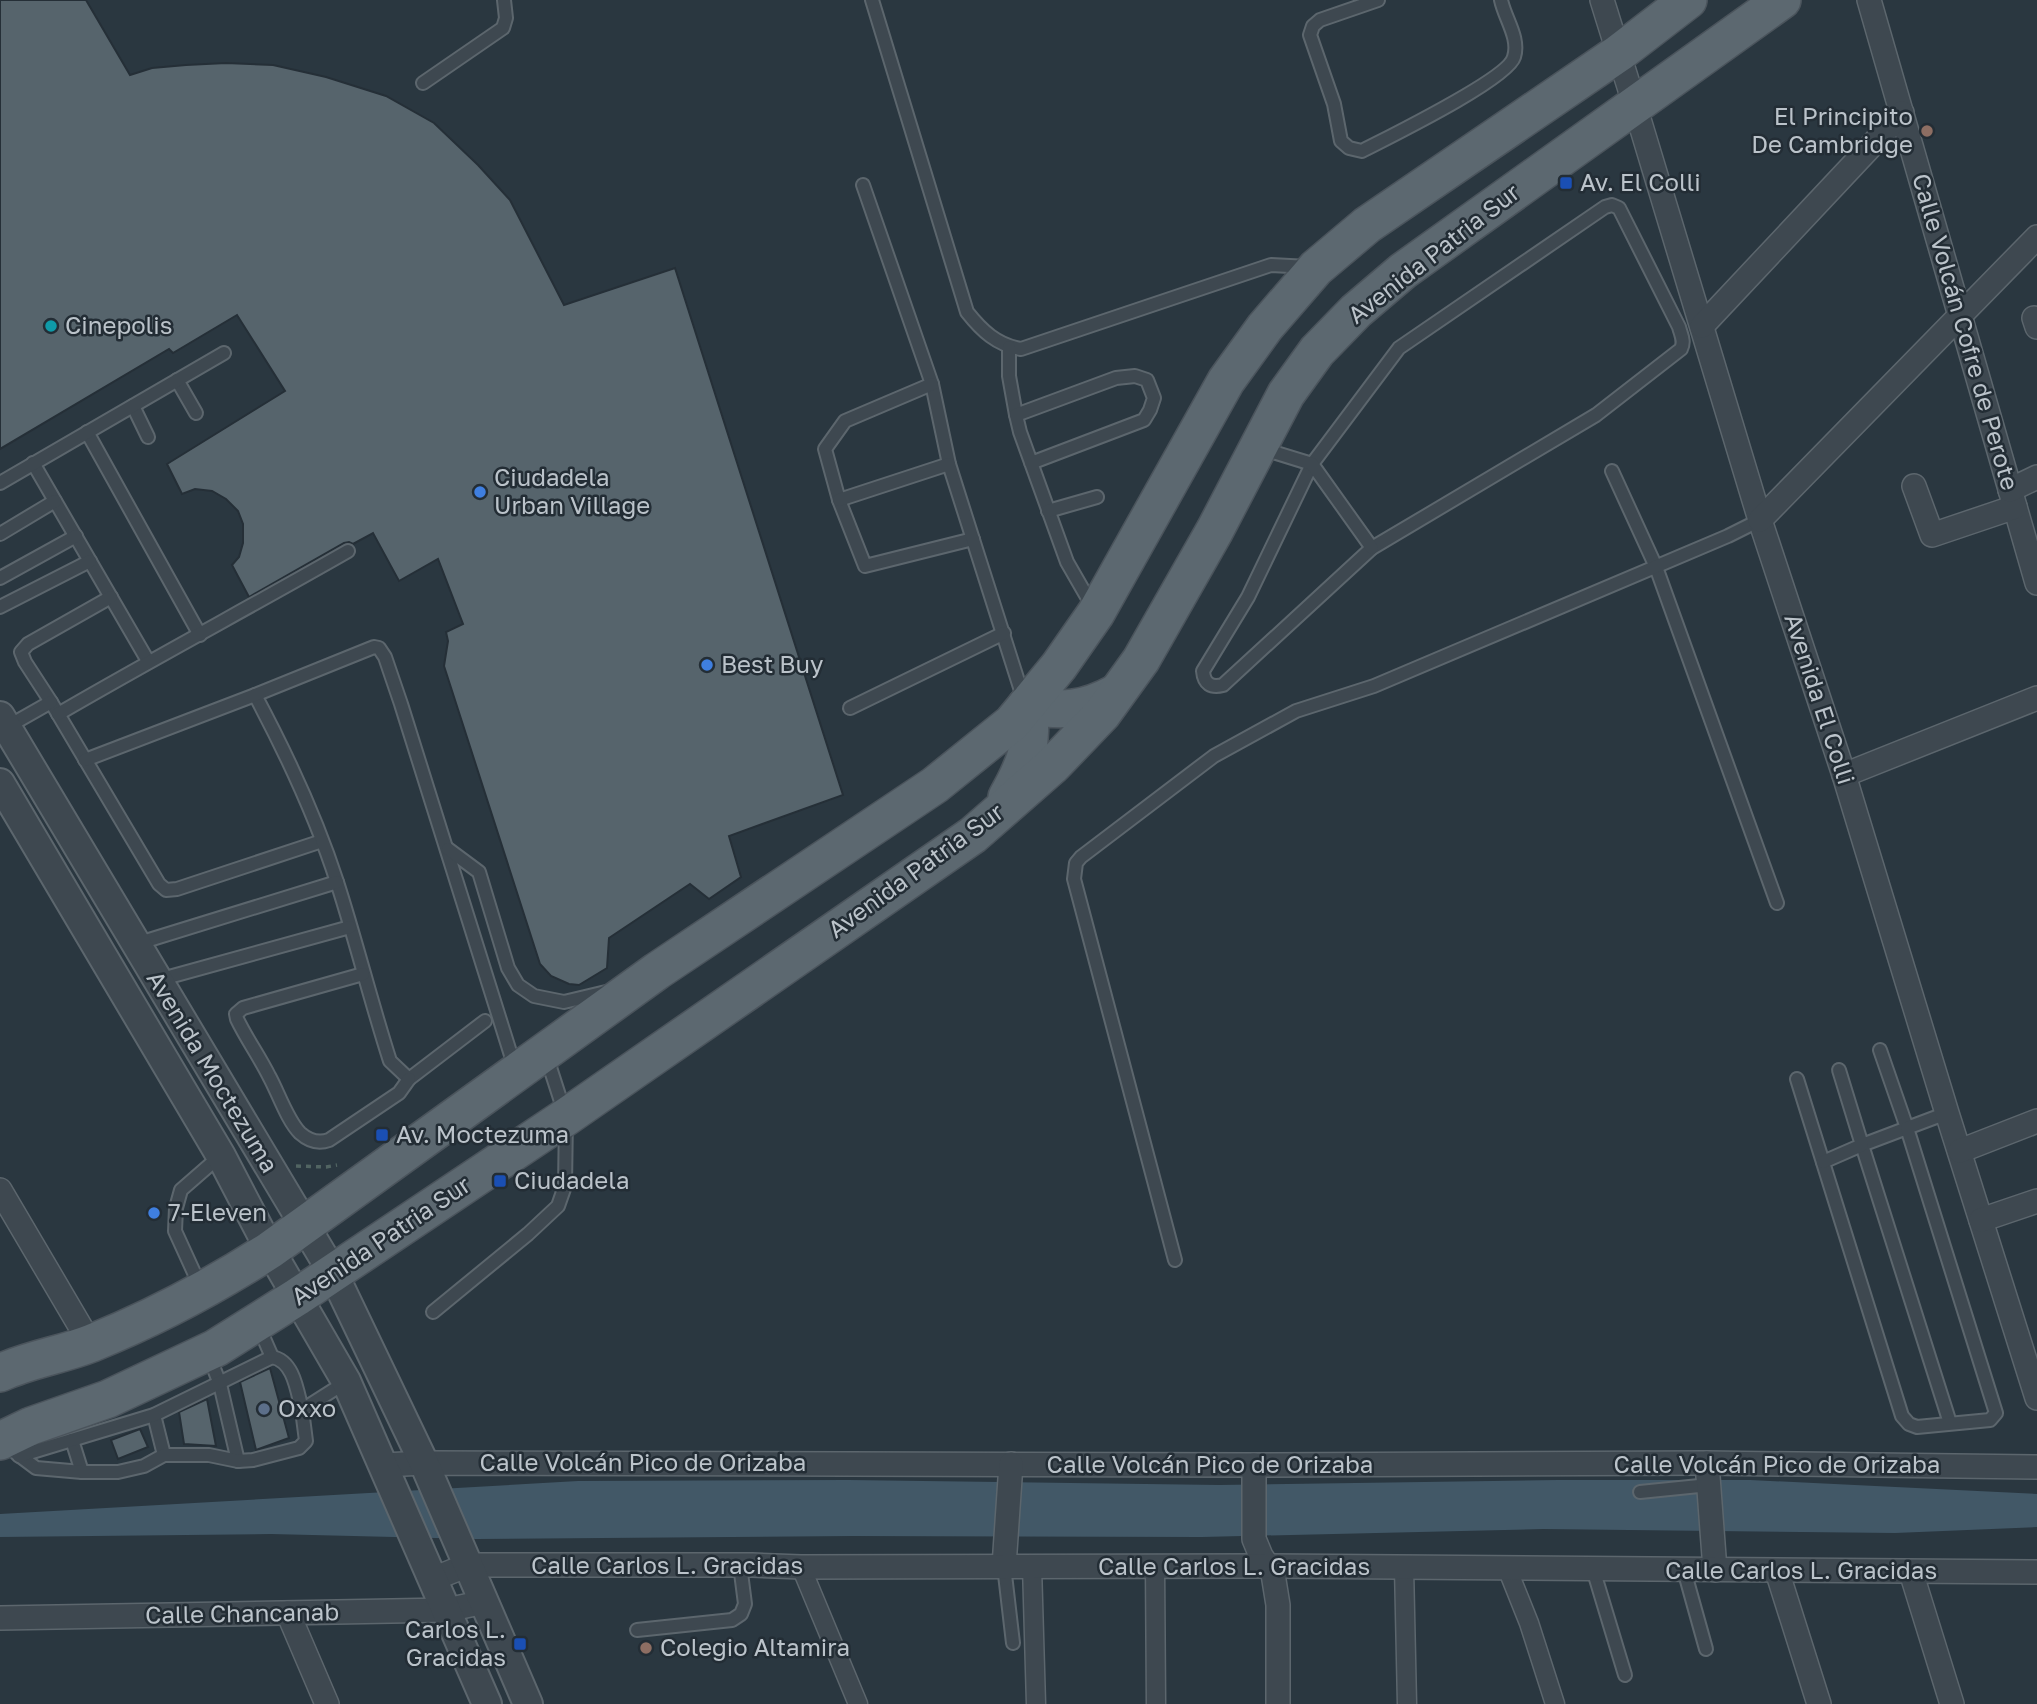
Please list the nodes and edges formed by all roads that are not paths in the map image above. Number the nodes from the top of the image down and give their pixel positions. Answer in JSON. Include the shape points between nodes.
{"nodes":[{"id":1,"x":504,"y":0,"type":"edge"},
{"id":2,"x":872,"y":0,"type":"edge"},
{"id":3,"x":1378,"y":0,"type":"edge"},
{"id":4,"x":1501,"y":0,"type":"edge"},
{"id":5,"x":1602,"y":0,"type":"edge"},
{"id":6,"x":1688,"y":0,"type":"edge"},
{"id":7,"x":1782,"y":0,"type":"edge"},
{"id":8,"x":1869,"y":0,"type":"edge"},
{"id":9,"x":1619,"y":53,"type":"junction"},
{"id":10,"x":423,"y":83,"type":"dead end"},
{"id":11,"x":1635,"y":106,"type":"junction"},
{"id":12,"x":1902,"y":113,"type":"junction"},
{"id":13,"x":863,"y":186,"type":"dead end"},
{"id":14,"x":2037,"y":237,"type":"edge"},
{"id":15,"x":1317,"y":268,"type":"junction"},
{"id":16,"x":1960,"y":316,"type":"junction"},
{"id":17,"x":1702,"y":326,"type":"junction"},
{"id":18,"x":1009,"y":347,"type":"junction"},
{"id":19,"x":224,"y":353,"type":"dead end"},
{"id":20,"x":177,"y":380,"type":"junction"},
{"id":21,"x":932,"y":384,"type":"junction"},
{"id":22,"x":133,"y":406,"type":"junction"},
{"id":23,"x":195,"y":413,"type":"dead end"},
{"id":24,"x":1016,"y":415,"type":"junction"},
{"id":25,"x":87,"y":432,"type":"junction"},
{"id":26,"x":148,"y":437,"type":"dead end"},
{"id":27,"x":1258,"y":448,"type":"junction"},
{"id":28,"x":33,"y":463,"type":"junction"},
{"id":29,"x":1031,"y":463,"type":"junction"},
{"id":30,"x":948,"y":464,"type":"junction"},
{"id":31,"x":1312,"y":464,"type":"junction"},
{"id":32,"x":1612,"y":471,"type":"dead end"},
{"id":33,"x":2037,"y":477,"type":"edge"},
{"id":34,"x":0,"y":483,"type":"edge"},
{"id":35,"x":1914,"y":486,"type":"dead end"},
{"id":36,"x":1097,"y":497,"type":"dead end"},
{"id":37,"x":2013,"y":499,"type":"junction"},
{"id":38,"x":839,"y":500,"type":"junction"},
{"id":39,"x":55,"y":501,"type":"junction"},
{"id":40,"x":1048,"y":511,"type":"junction"},
{"id":41,"x":1760,"y":520,"type":"junction"},
{"id":42,"x":0,"y":534,"type":"edge"},
{"id":43,"x":76,"y":536,"type":"junction"},
{"id":44,"x":973,"y":539,"type":"junction"},
{"id":45,"x":1372,"y":548,"type":"junction"},
{"id":46,"x":348,"y":551,"type":"dead end"},
{"id":47,"x":90,"y":561,"type":"junction"},
{"id":48,"x":1656,"y":567,"type":"junction"},
{"id":49,"x":0,"y":578,"type":"edge"},
{"id":50,"x":2037,"y":583,"type":"edge"},
{"id":51,"x":111,"y":597,"type":"junction"},
{"id":52,"x":0,"y":607,"type":"edge"},
{"id":53,"x":1096,"y":613,"type":"junction"},
{"id":54,"x":1004,"y":634,"type":"junction"},
{"id":55,"x":200,"y":635,"type":"junction"},
{"id":56,"x":148,"y":661,"type":"junction"},
{"id":57,"x":1118,"y":691,"type":"junction"},
{"id":58,"x":255,"y":695,"type":"junction"},
{"id":59,"x":2037,"y":698,"type":"edge"},
{"id":60,"x":1026,"y":706,"type":"junction"},
{"id":61,"x":55,"y":708,"type":"junction"},
{"id":62,"x":850,"y":708,"type":"dead end"},
{"id":63,"x":3,"y":721,"type":"edge"},
{"id":64,"x":85,"y":760,"type":"junction"},
{"id":65,"x":1844,"y":775,"type":"junction"},
{"id":66,"x":0,"y":783,"type":"edge"},
{"id":67,"x":1000,"y":811,"type":"junction"},
{"id":68,"x":322,"y":841,"type":"junction"},
{"id":69,"x":447,"y":849,"type":"junction"},
{"id":70,"x":337,"y":883,"type":"junction"},
{"id":71,"x":1777,"y":903,"type":"dead end"},
{"id":72,"x":350,"y":926,"type":"junction"},
{"id":73,"x":136,"y":944,"type":"junction"},
{"id":74,"x":657,"y":971,"type":"junction"},
{"id":75,"x":363,"y":974,"type":"junction"},
{"id":76,"x":157,"y":981,"type":"junction"},
{"id":77,"x":485,"y":1021,"type":"dead end"},
{"id":78,"x":1881,"y":1050,"type":"dead end"},
{"id":79,"x":531,"y":1062,"type":"junction"},
{"id":80,"x":1839,"y":1070,"type":"dead end"},
{"id":81,"x":409,"y":1079,"type":"junction"},
{"id":82,"x":1797,"y":1079,"type":"dead end"},
{"id":83,"x":1947,"y":1113,"type":"junction"},
{"id":84,"x":566,"y":1117,"type":"junction"},
{"id":85,"x":2037,"y":1121,"type":"edge"},
{"id":86,"x":1907,"y":1128,"type":"junction"},
{"id":87,"x":1862,"y":1144,"type":"junction"},
{"id":88,"x":1960,"y":1151,"type":"junction"},
{"id":89,"x":221,"y":1156,"type":"junction"},
{"id":90,"x":1824,"y":1162,"type":"junction"},
{"id":91,"x":0,"y":1190,"type":"edge"},
{"id":92,"x":2037,"y":1201,"type":"edge"},
{"id":93,"x":1982,"y":1220,"type":"junction"},
{"id":94,"x":303,"y":1227,"type":"junction"},
{"id":95,"x":270,"y":1250,"type":"junction"},
{"id":96,"x":1175,"y":1260,"type":"dead end"},
{"id":97,"x":333,"y":1273,"type":"junction"},
{"id":98,"x":202,"y":1290,"type":"junction"},
{"id":99,"x":297,"y":1297,"type":"junction"},
{"id":100,"x":433,"y":1312,"type":"dead end"},
{"id":101,"x":256,"y":1322,"type":"junction"},
{"id":102,"x":2027,"y":1332,"type":"edge"},
{"id":103,"x":90,"y":1343,"type":"junction"},
{"id":104,"x":272,"y":1357,"type":"junction"},
{"id":105,"x":214,"y":1368,"type":"junction"},
{"id":106,"x":0,"y":1373,"type":"edge"},
{"id":107,"x":346,"y":1381,"type":"junction"},
{"id":108,"x":2037,"y":1398,"type":"edge"},
{"id":109,"x":302,"y":1410,"type":"junction"},
{"id":110,"x":114,"y":1412,"type":"junction"},
{"id":111,"x":154,"y":1415,"type":"junction"},
{"id":112,"x":1950,"y":1423,"type":"junction"},
{"id":113,"x":72,"y":1440,"type":"junction"},
{"id":114,"x":8,"y":1445,"type":"edge"},
{"id":115,"x":164,"y":1455,"type":"junction"},
{"id":116,"x":239,"y":1461,"type":"junction"},
{"id":117,"x":2037,"y":1467,"type":"edge"},
{"id":118,"x":387,"y":1471,"type":"junction"},
{"id":119,"x":1011,"y":1471,"type":"junction"},
{"id":120,"x":82,"y":1472,"type":"junction"},
{"id":121,"x":1254,"y":1472,"type":"junction"},
{"id":122,"x":429,"y":1473,"type":"junction"},
{"id":123,"x":1708,"y":1474,"type":"junction"},
{"id":124,"x":1640,"y":1492,"type":"dead end"},
{"id":125,"x":463,"y":1554,"type":"junction"},
{"id":126,"x":1005,"y":1555,"type":"junction"},
{"id":127,"x":740,"y":1565,"type":"junction"},
{"id":128,"x":1032,"y":1566,"type":"junction"},
{"id":129,"x":1155,"y":1566,"type":"junction"},
{"id":130,"x":1269,"y":1566,"type":"junction"},
{"id":131,"x":801,"y":1567,"type":"junction"},
{"id":132,"x":1404,"y":1567,"type":"junction"},
{"id":133,"x":1507,"y":1568,"type":"junction"},
{"id":134,"x":1593,"y":1569,"type":"junction"},
{"id":135,"x":1685,"y":1570,"type":"junction"},
{"id":136,"x":1715,"y":1570,"type":"junction"},
{"id":137,"x":1777,"y":1571,"type":"junction"},
{"id":138,"x":1911,"y":1572,"type":"junction"},
{"id":139,"x":2037,"y":1572,"type":"edge"},
{"id":140,"x":433,"y":1579,"type":"junction"},
{"id":141,"x":484,"y":1602,"type":"junction"},
{"id":142,"x":447,"y":1610,"type":"junction"},
{"id":143,"x":288,"y":1613,"type":"junction"},
{"id":144,"x":0,"y":1618,"type":"edge"},
{"id":145,"x":637,"y":1630,"type":"dead end"},
{"id":146,"x":1013,"y":1643,"type":"dead end"},
{"id":147,"x":1706,"y":1649,"type":"dead end"},
{"id":148,"x":1625,"y":1675,"type":"dead end"},
{"id":149,"x":327,"y":1704,"type":"edge"},
{"id":150,"x":487,"y":1704,"type":"edge"},
{"id":151,"x":528,"y":1704,"type":"edge"},
{"id":152,"x":858,"y":1704,"type":"edge"},
{"id":153,"x":1036,"y":1704,"type":"edge"},
{"id":154,"x":1156,"y":1704,"type":"edge"},
{"id":155,"x":1278,"y":1704,"type":"edge"},
{"id":156,"x":1406,"y":1704,"type":"edge"},
{"id":157,"x":1555,"y":1704,"type":"edge"},
{"id":158,"x":1819,"y":1704,"type":"edge"},
{"id":159,"x":1952,"y":1704,"type":"edge"}],
"edges":[{"from":1,"to":10,"type":"lane","via":[[503,28]]},
{"from":2,"to":18,"type":"lane","via":[[967,312],[980,328]]},
{"from":3,"to":4,"type":"lane","via":[[1320,20],[1310,35],[1334,104],[1341,141],[1362,151],[1456,101],[1514,61],[1516,43]]},
{"from":5,"to":9,"type":"street","name":"Avenida El Colli"},
{"from":6,"to":9,"type":"main road"},
{"from":7,"to":11,"type":"main road","name":"Avenida Patria Sur"},
{"from":8,"to":12,"type":"street","name":"Calle Volcán Cofre de Perote"},
{"from":9,"to":11,"type":"street","name":"Avenida El Colli"},
{"from":9,"to":15,"type":"main road","via":[[1367,225]]},
{"from":11,"to":17,"type":"street","name":"Avenida El Colli"},
{"from":11,"to":27,"type":"main road","name":"Avenida Patria Sur","via":[[1403,271],[1356,311],[1317,351],[1286,394]]},
{"from":12,"to":16,"type":"street","name":"Calle Volcán Cofre de Perote"},
{"from":12,"to":17,"type":"street"},
{"from":13,"to":21,"type":"lane"},
{"from":14,"to":16,"type":"street"},
{"from":15,"to":18,"type":"lane","via":[[1271,265],[1021,349]]},
{"from":15,"to":53,"type":"main road","via":[[1226,380]]},
{"from":16,"to":37,"type":"street","name":"Calle Volcán Cofre de Perote"},
{"from":16,"to":41,"type":"street"},
{"from":17,"to":41,"type":"street","name":"Avenida El Colli"},
{"from":18,"to":24,"type":"lane"},
{"from":19,"to":20,"type":"lane"},
{"from":20,"to":22,"type":"lane"},
{"from":20,"to":23,"type":"lane"},
{"from":21,"to":30,"type":"lane"},
{"from":21,"to":38,"type":"lane","via":[[845,421],[825,449]]},
{"from":22,"to":25,"type":"lane"},
{"from":22,"to":26,"type":"lane"},
{"from":24,"to":29,"type":"lane"},
{"from":24,"to":29,"type":"lane","via":[[1124,376],[1147,380],[1154,398],[1144,419],[1134,425]]},
{"from":25,"to":28,"type":"lane"},
{"from":25,"to":55,"type":"lane"},
{"from":27,"to":31,"type":"lane"},
{"from":27,"to":57,"type":"main road","name":"Avenida Patria Sur","via":[[1141,660]]},
{"from":28,"to":34,"type":"lane"},
{"from":28,"to":39,"type":"lane"},
{"from":29,"to":40,"type":"lane"},
{"from":30,"to":38,"type":"lane"},
{"from":30,"to":44,"type":"lane"},
{"from":31,"to":45,"type":"lane"},
{"from":31,"to":45,"type":"lane","via":[[1248,597],[1203,671],[1203,679],[1208,685],[1223,685]]},
{"from":31,"to":45,"type":"lane","via":[[1399,348],[1605,207],[1619,208],[1684,345],[1596,415]]},
{"from":32,"to":48,"type":"lane"},
{"from":33,"to":37,"type":"street"},
{"from":35,"to":37,"type":"street","via":[[1932,535]]},
{"from":36,"to":40,"type":"lane"},
{"from":37,"to":50,"type":"street","name":"Calle Volcán Cofre de Perote"},
{"from":38,"to":44,"type":"lane","via":[[866,566]]},
{"from":39,"to":42,"type":"lane"},
{"from":39,"to":43,"type":"lane"},
{"from":40,"to":53,"type":"lane","via":[[1067,562]]},
{"from":41,"to":48,"type":"lane"},
{"from":41,"to":65,"type":"street","name":"Avenida El Colli"},
{"from":43,"to":47,"type":"lane"},
{"from":43,"to":49,"type":"lane"},
{"from":44,"to":54,"type":"lane"},
{"from":46,"to":55,"type":"lane"},
{"from":47,"to":51,"type":"lane"},
{"from":47,"to":52,"type":"lane"},
{"from":48,"to":71,"type":"lane"},
{"from":48,"to":96,"type":"lane","via":[[1374,686],[1296,711],[1214,756],[1076,863],[1074,878]]},
{"from":51,"to":56,"type":"lane"},
{"from":51,"to":61,"type":"lane","via":[[28,643],[21,652]]},
{"from":53,"to":60,"type":"main road"},
{"from":54,"to":60,"type":"lane"},
{"from":54,"to":62,"type":"lane"},
{"from":55,"to":56,"type":"lane"},
{"from":56,"to":61,"type":"lane"},
{"from":57,"to":60,"type":"main road","via":[[1080,708]]},
{"from":57,"to":67,"type":"main road","name":"Avenida Patria Sur","via":[[1053,765]]},
{"from":58,"to":64,"type":"lane"},
{"from":58,"to":68,"type":"lane"},
{"from":58,"to":69,"type":"lane","via":[[379,648]]},
{"from":59,"to":65,"type":"street"},
{"from":60,"to":67,"type":"main road","via":[[1031,723],[1029,744]]},
{"from":60,"to":74,"type":"main road","via":[[1012,723],[935,785]]},
{"from":61,"to":63,"type":"lane"},
{"from":61,"to":64,"type":"lane"},
{"from":63,"to":73,"type":"street","name":"Avenida Moctezuma"},
{"from":64,"to":68,"type":"lane","via":[[166,890]]},
{"from":65,"to":83,"type":"street","name":"Avenida El Colli"},
{"from":66,"to":89,"type":"street","name":"Avenida Moctezuma"},
{"from":67,"to":84,"type":"main road","name":"Avenida Patria Sur","via":[[973,835]]},
{"from":68,"to":70,"type":"lane"},
{"from":69,"to":74,"type":"lane","via":[[479,872],[508,968],[518,985],[534,996],[564,1002],[604,993]]},
{"from":69,"to":79,"type":"lane"},
{"from":70,"to":72,"type":"lane"},
{"from":70,"to":73,"type":"lane"},
{"from":72,"to":75,"type":"lane"},
{"from":72,"to":76,"type":"lane"},
{"from":73,"to":76,"type":"street","name":"Avenida Moctezuma"},
{"from":74,"to":79,"type":"main road"},
{"from":75,"to":81,"type":"lane","via":[[390,1062]]},
{"from":75,"to":81,"type":"lane","via":[[243,1008],[237,1019],[295,1126],[315,1142],[329,1140],[386,1103]]},
{"from":76,"to":94,"type":"street","name":"Avenida Moctezuma"},
{"from":77,"to":81,"type":"lane"},
{"from":78,"to":86,"type":"lane"},
{"from":79,"to":84,"type":"lane"},
{"from":79,"to":94,"type":"main road"},
{"from":80,"to":87,"type":"lane"},
{"from":82,"to":90,"type":"lane"},
{"from":83,"to":86,"type":"lane"},
{"from":83,"to":88,"type":"street","name":"Avenida El Colli"},
{"from":84,"to":97,"type":"main road","name":"Avenida Patria Sur"},
{"from":84,"to":100,"type":"lane","via":[[565,1186],[558,1206]]},
{"from":85,"to":88,"type":"street"},
{"from":86,"to":87,"type":"lane"},
{"from":86,"to":112,"type":"lane","via":[[1996,1410],[1990,1420]]},
{"from":87,"to":90,"type":"lane"},
{"from":87,"to":112,"type":"lane"},
{"from":88,"to":93,"type":"street","name":"Avenida El Colli"},
{"from":89,"to":95,"type":"street","name":"Avenida Moctezuma"},
{"from":89,"to":98,"type":"lane","via":[[181,1190],[176,1208],[175,1231]]},
{"from":90,"to":112,"type":"lane","via":[[1902,1416],[1917,1427]]},
{"from":91,"to":103,"type":"street"},
{"from":92,"to":93,"type":"street"},
{"from":93,"to":102,"type":"street","name":"Avenida El Colli"},
{"from":94,"to":95,"type":"main road"},
{"from":94,"to":97,"type":"street","name":"Avenida Moctezuma"},
{"from":95,"to":98,"type":"main road"},
{"from":95,"to":99,"type":"street","name":"Avenida Moctezuma"},
{"from":97,"to":99,"type":"main road","name":"Avenida Patria Sur"},
{"from":97,"to":122,"type":"street","name":"Avenida Moctezuma"},
{"from":98,"to":103,"type":"main road"},
{"from":99,"to":101,"type":"main road","name":"Avenida Patria Sur"},
{"from":99,"to":107,"type":"street","name":"Avenida Moctezuma"},
{"from":101,"to":104,"type":"lane"},
{"from":101,"to":105,"type":"main road","name":"Avenida Patria Sur"},
{"from":102,"to":108,"type":"street","name":"Avenida El Colli"},
{"from":103,"to":106,"type":"main road"},
{"from":104,"to":105,"type":"lane"},
{"from":104,"to":109,"type":"lane","via":[[287,1366]]},
{"from":105,"to":110,"type":"main road","name":"Avenida Patria Sur"},
{"from":105,"to":111,"type":"lane"},
{"from":105,"to":116,"type":"lane"},
{"from":107,"to":109,"type":"lane"},
{"from":107,"to":118,"type":"street","name":"Avenida Moctezuma"},
{"from":109,"to":116,"type":"lane","via":[[306,1441],[299,1448]]},
{"from":110,"to":111,"type":"lane"},
{"from":110,"to":113,"type":"lane"},
{"from":110,"to":114,"type":"main road","name":"Avenida Patria Sur","via":[[31,1426]]},
{"from":111,"to":115,"type":"lane"},
{"from":113,"to":114,"type":"lane"},
{"from":113,"to":120,"type":"lane"},
{"from":114,"to":120,"type":"lane","via":[[36,1468]]},
{"from":115,"to":116,"type":"lane","via":[[208,1455]]},
{"from":115,"to":120,"type":"lane","via":[[118,1472]]},
{"from":117,"to":123,"type":"street","name":"Calle Volcán Pico de Orizaba"},
{"from":118,"to":122,"type":"street","name":"Calle Volcán Pico de Orizaba"},
{"from":118,"to":140,"type":"street","name":"Avenida Moctezuma"},
{"from":119,"to":121,"type":"street","name":"Calle Volcán Pico de Orizaba"},
{"from":119,"to":122,"type":"street","name":"Calle Volcán Pico de Orizaba"},
{"from":119,"to":126,"type":"street"},
{"from":121,"to":123,"type":"street","name":"Calle Volcán Pico de Orizaba"},
{"from":121,"to":130,"type":"street","via":[[1254,1539]]},
{"from":122,"to":125,"type":"street","name":"Avenida Moctezuma"},
{"from":123,"to":124,"type":"lane"},
{"from":123,"to":136,"type":"street"},
{"from":125,"to":127,"type":"street","name":"Calle Carlos L. Gracidas"},
{"from":125,"to":140,"type":"street","name":"Calle Carlos L. Gracidas"},
{"from":125,"to":141,"type":"street","name":"Avenida Moctezuma"},
{"from":126,"to":128,"type":"street","name":"Calle Carlos L. Gracidas"},
{"from":126,"to":131,"type":"street","name":"Calle Carlos L. Gracidas"},
{"from":126,"to":146,"type":"lane"},
{"from":127,"to":131,"type":"street","name":"Calle Carlos L. Gracidas"},
{"from":127,"to":145,"type":"lane","via":[[745,1604],[732,1620]]},
{"from":128,"to":129,"type":"street","name":"Calle Carlos L. Gracidas"},
{"from":128,"to":153,"type":"street"},
{"from":129,"to":130,"type":"street","name":"Calle Carlos L. Gracidas"},
{"from":129,"to":154,"type":"street"},
{"from":130,"to":132,"type":"street","name":"Calle Carlos L. Gracidas"},
{"from":130,"to":155,"type":"street","via":[[1278,1605]]},
{"from":131,"to":152,"type":"street"},
{"from":132,"to":133,"type":"street","name":"Calle Carlos L. Gracidas"},
{"from":132,"to":156,"type":"street"},
{"from":133,"to":134,"type":"street","name":"Calle Carlos L. Gracidas"},
{"from":133,"to":157,"type":"street"},
{"from":134,"to":135,"type":"street","name":"Calle Carlos L. Gracidas"},
{"from":134,"to":148,"type":"lane"},
{"from":135,"to":136,"type":"street","name":"Calle Carlos L. Gracidas"},
{"from":135,"to":147,"type":"lane"},
{"from":136,"to":137,"type":"street","name":"Calle Carlos L. Gracidas"},
{"from":137,"to":138,"type":"street","name":"Calle Carlos L. Gracidas"},
{"from":137,"to":158,"type":"street"},
{"from":138,"to":139,"type":"street","name":"Calle Carlos L. Gracidas"},
{"from":138,"to":159,"type":"street"},
{"from":140,"to":142,"type":"street","name":"Avenida Moctezuma"},
{"from":141,"to":142,"type":"street","name":"Calle Chancanab"},
{"from":141,"to":151,"type":"street","name":"Avenida Moctezuma"},
{"from":142,"to":143,"type":"street","name":"Calle Chancanab"},
{"from":142,"to":150,"type":"street","name":"Avenida Moctezuma"},
{"from":143,"to":144,"type":"street","name":"Calle Chancanab"},
{"from":143,"to":149,"type":"street"}]}
